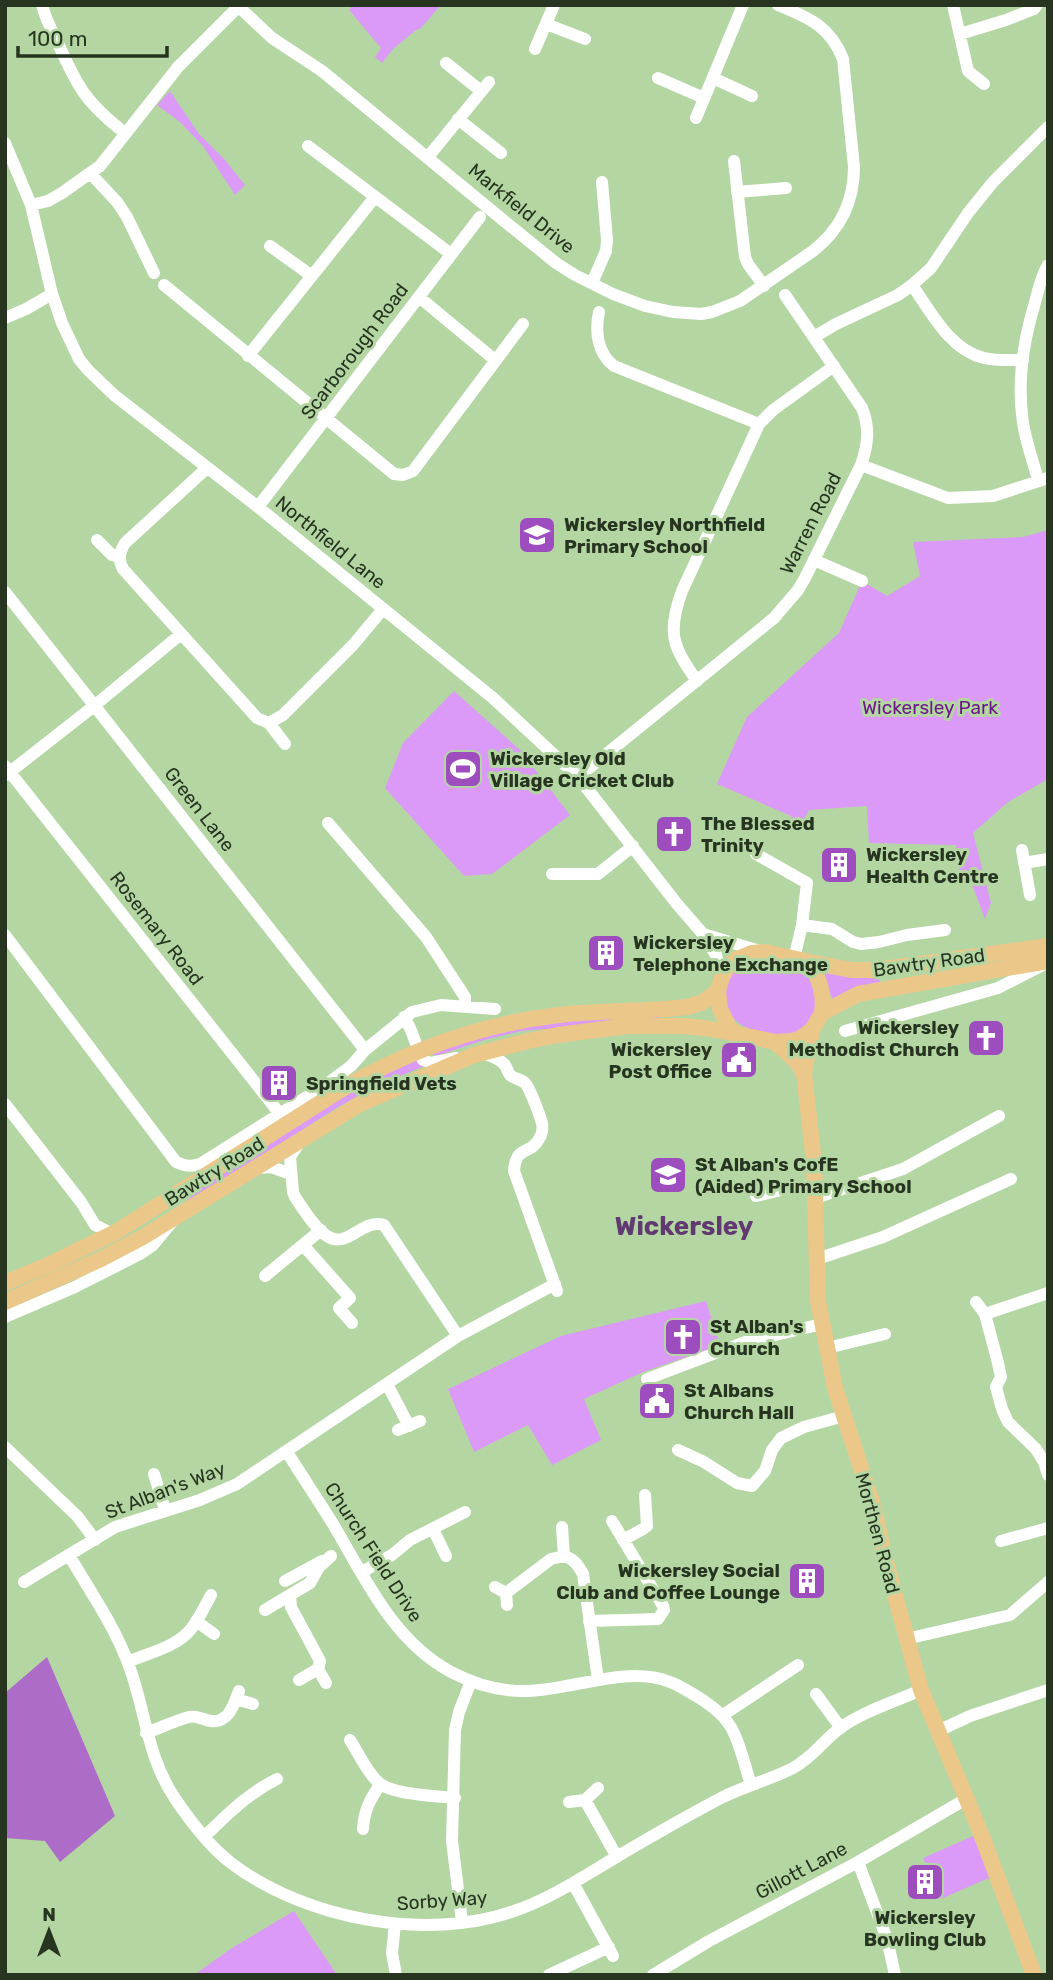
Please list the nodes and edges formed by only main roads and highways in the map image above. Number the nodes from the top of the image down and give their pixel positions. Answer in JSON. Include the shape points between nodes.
{"nodes":[{"id":1,"x":1048,"y":946,"type":"edge"},
{"id":2,"x":802,"y":960,"type":"junction"},
{"id":3,"x":1048,"y":962,"type":"edge"},
{"id":4,"x":720,"y":984,"type":"junction"},
{"id":5,"x":822,"y":1013,"type":"junction"},
{"id":6,"x":812,"y":1030,"type":"junction"},
{"id":7,"x":737,"y":1034,"type":"junction"},
{"id":8,"x":775,"y":1042,"type":"junction"},
{"id":9,"x":804,"y":1073,"type":"junction"},
{"id":10,"x":5,"y":1283,"type":"edge"},
{"id":11,"x":9,"y":1300,"type":"edge"},
{"id":12,"x":1034,"y":1975,"type":"edge"}],
"edges":[{"from":1,"to":2,"type":"main road","name":"Bawtry Road","via":[[876,970]]},
{"from":2,"to":4,"type":"main road","via":[[765,952],[744,955],[727,968]]},
{"from":2,"to":5,"type":"main road","via":[[822,990]]},
{"from":3,"to":5,"type":"main road","name":"Bawtry Road","via":[[858,994]]},
{"from":4,"to":7,"type":"main road","via":[[721,1014]]},
{"from":4,"to":10,"type":"main road","name":"Bawtry Road","via":[[701,1003],[687,1007],[541,1017],[418,1051],[342,1089],[116,1232]]},
{"from":5,"to":6,"type":"main road"},
{"from":6,"to":8,"type":"main road","via":[[792,1041]]},
{"from":6,"to":9,"type":"main road","name":"Morthen Road"},
{"from":7,"to":8,"type":"main road"},
{"from":7,"to":11,"type":"main road","name":"Bawtry Road","via":[[682,1026],[627,1026],[477,1054],[360,1104],[143,1237]]},
{"from":8,"to":9,"type":"main road"},
{"from":9,"to":12,"type":"main road","name":"Morthen Road","via":[[815,1192],[818,1301],[835,1388],[873,1505],[921,1690]]}]}
